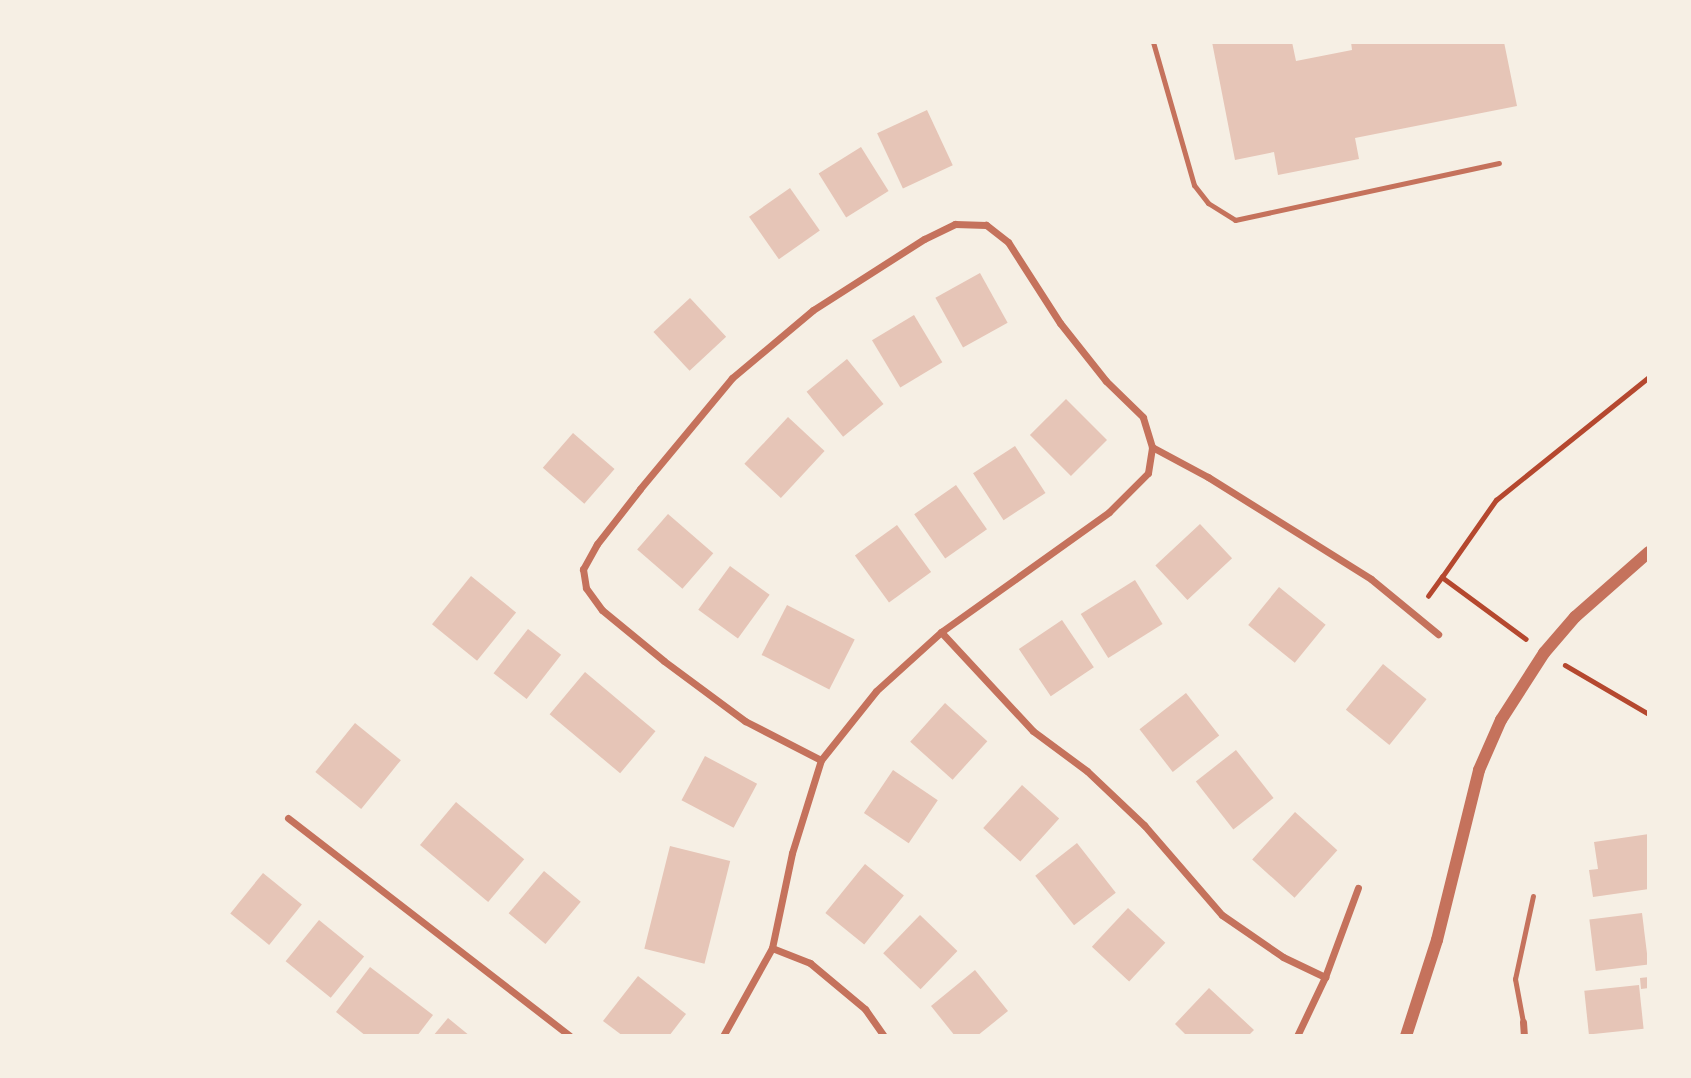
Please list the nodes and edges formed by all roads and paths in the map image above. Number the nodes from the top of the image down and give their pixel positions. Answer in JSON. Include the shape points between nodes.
{"nodes":[{"id":1,"x":1153,"y":42,"type":"edge"},
{"id":2,"x":1499,"y":163,"type":"dead end"},
{"id":3,"x":1649,"y":377,"type":"edge"},
{"id":4,"x":1152,"y":447,"type":"junction"},
{"id":5,"x":1649,"y":552,"type":"edge"},
{"id":6,"x":1442,"y":577,"type":"dead end"},
{"id":7,"x":941,"y":632,"type":"junction"},
{"id":8,"x":1438,"y":634,"type":"dead end"},
{"id":9,"x":821,"y":760,"type":"junction"},
{"id":10,"x":288,"y":818,"type":"dead end"},
{"id":11,"x":1359,"y":888,"type":"dead end"},
{"id":12,"x":1533,"y":895,"type":"dead end"},
{"id":13,"x":772,"y":948,"type":"junction"},
{"id":14,"x":1325,"y":977,"type":"junction"},
{"id":15,"x":1523,"y":1022,"type":"joint"},
{"id":16,"x":570,"y":1036,"type":"edge"},
{"id":17,"x":723,"y":1036,"type":"edge"},
{"id":18,"x":884,"y":1036,"type":"edge"},
{"id":19,"x":1297,"y":1036,"type":"edge"},
{"id":20,"x":1406,"y":1036,"type":"edge"},
{"id":21,"x":1524,"y":1036,"type":"edge"}],
"edges":[{"from":1,"to":2,"type":"lane","via":[[1194,185],[1208,203],[1235,220]]},
{"from":3,"to":6,"type":"path","via":[[1496,500]]},
{"from":4,"to":7,"type":"street","via":[[1148,472],[1109,512]]},
{"from":4,"to":8,"type":"street","via":[[1371,579]]},
{"from":4,"to":9,"type":"street","via":[[1143,417],[1106,381],[1060,323],[1008,242],[986,225],[955,225],[924,239],[813,310],[732,378],[597,544],[583,569],[586,588],[602,610],[745,721]]},
{"from":5,"to":20,"type":"street","via":[[1575,617],[1544,653],[1501,720],[1479,770],[1437,940]]},
{"from":7,"to":9,"type":"street","via":[[876,691]]},
{"from":7,"to":14,"type":"street","via":[[1032,731],[1087,771],[1144,825],[1222,915],[1283,957]]},
{"from":9,"to":13,"type":"street","via":[[792,853]]},
{"from":10,"to":16,"type":"street"},
{"from":11,"to":14,"type":"street"},
{"from":12,"to":15,"type":"lane","via":[[1515,979]]},
{"from":13,"to":17,"type":"street"},
{"from":13,"to":18,"type":"street","via":[[810,963],[864,1009]]},
{"from":14,"to":19,"type":"street"},
{"from":15,"to":21,"type":"street"}]}
